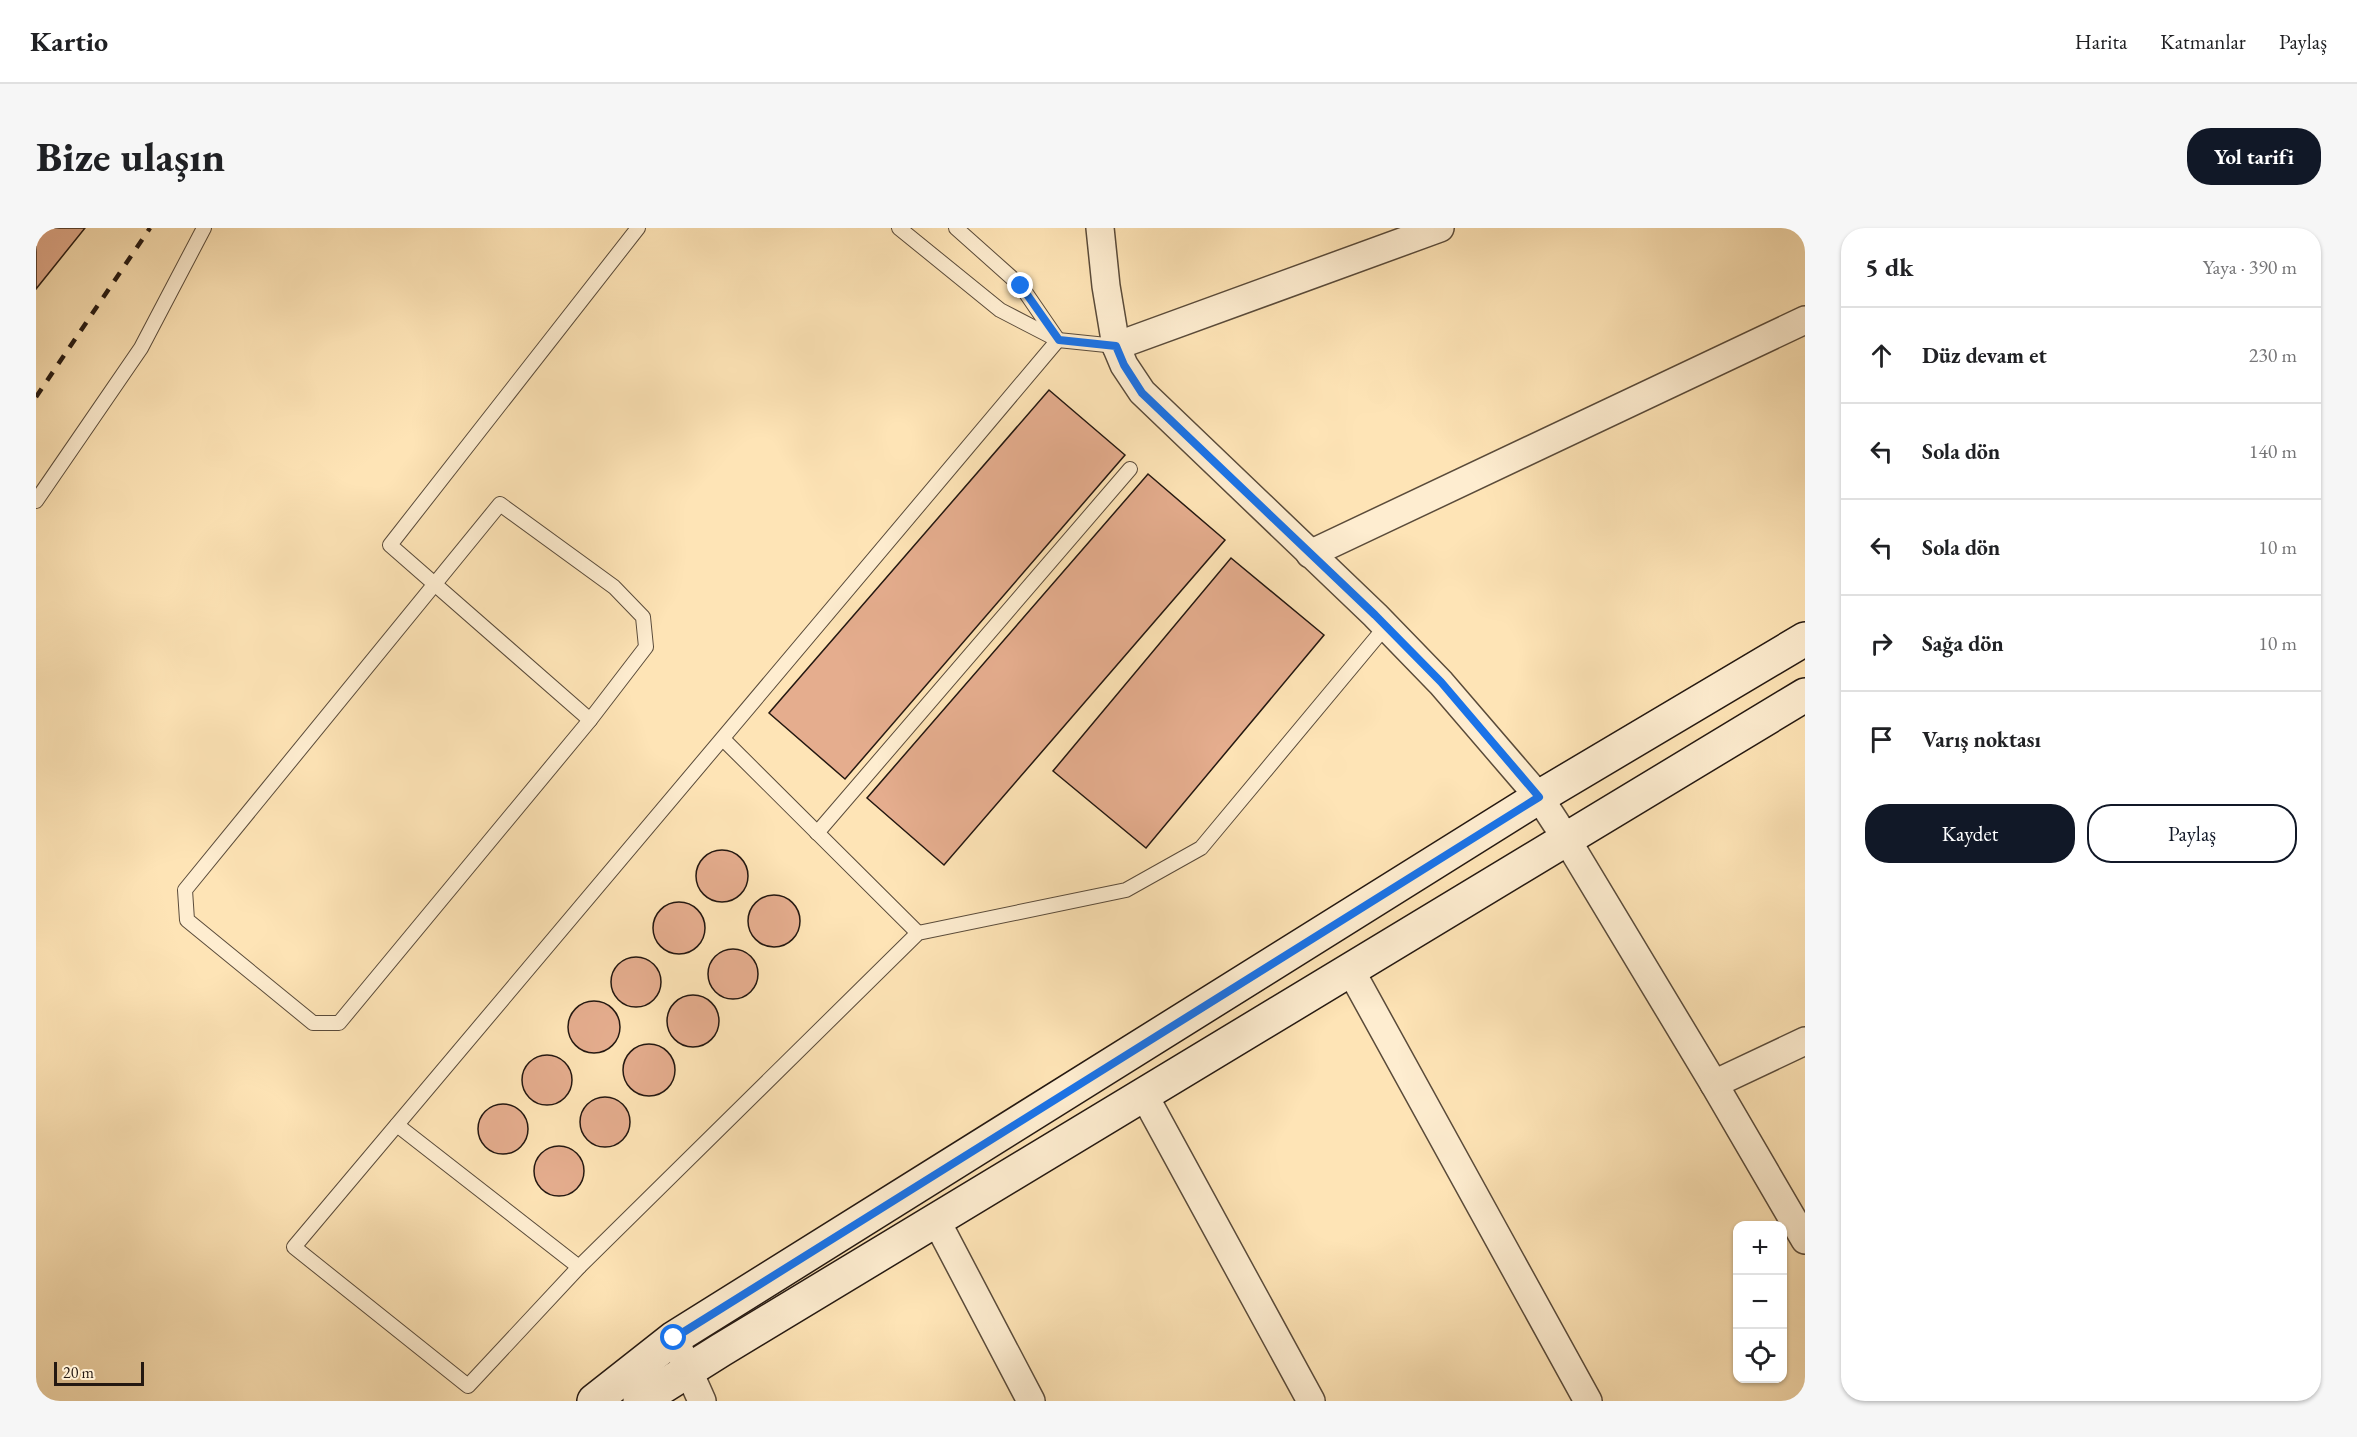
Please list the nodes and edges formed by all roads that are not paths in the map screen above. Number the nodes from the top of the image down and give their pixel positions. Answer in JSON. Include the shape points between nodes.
{"nodes":[{"id":1,"x":204,"y":228,"type":"edge"},
{"id":2,"x":638,"y":228,"type":"edge"},
{"id":3,"x":900,"y":228,"type":"edge"},
{"id":4,"x":957,"y":228,"type":"edge"},
{"id":5,"x":1100,"y":228,"type":"edge"},
{"id":6,"x":1440,"y":228,"type":"edge"},
{"id":7,"x":1805,"y":320,"type":"edge"},
{"id":8,"x":1059,"y":340,"type":"junction"},
{"id":9,"x":1116,"y":346,"type":"junction"},
{"id":10,"x":1130,"y":469,"type":"dead end"},
{"id":11,"x":36,"y":501,"type":"edge"},
{"id":12,"x":1310,"y":554,"type":"junction"},
{"id":13,"x":435,"y":584,"type":"junction"},
{"id":14,"x":1386,"y":626,"type":"junction"},
{"id":15,"x":1805,"y":639,"type":"edge"},
{"id":16,"x":1805,"y":695,"type":"edge"},
{"id":17,"x":590,"y":720,"type":"junction"},
{"id":18,"x":723,"y":739,"type":"junction"},
{"id":19,"x":1539,"y":797,"type":"junction"},
{"id":20,"x":817,"y":833,"type":"junction"},
{"id":21,"x":1568,"y":840,"type":"junction"},
{"id":22,"x":918,"y":933,"type":"junction"},
{"id":23,"x":1351,"y":970,"type":"junction"},
{"id":24,"x":1805,"y":1041,"type":"edge"},
{"id":25,"x":1714,"y":1084,"type":"junction"},
{"id":26,"x":1144,"y":1095,"type":"junction"},
{"id":27,"x":397,"y":1125,"type":"junction"},
{"id":28,"x":936,"y":1220,"type":"junction"},
{"id":29,"x":1805,"y":1240,"type":"edge"},
{"id":30,"x":579,"y":1267,"type":"junction"},
{"id":31,"x":674,"y":1338,"type":"junction"},
{"id":32,"x":689,"y":1371,"type":"junction"},
{"id":33,"x":594,"y":1401,"type":"edge"},
{"id":34,"x":640,"y":1401,"type":"edge"},
{"id":35,"x":702,"y":1401,"type":"edge"},
{"id":36,"x":1032,"y":1401,"type":"edge"},
{"id":37,"x":1311,"y":1401,"type":"edge"},
{"id":38,"x":1588,"y":1401,"type":"edge"}],
"edges":[{"from":1,"to":11,"type":"lane","via":[[141,348]]},
{"from":2,"to":13,"type":"lane","via":[[390,545]]},
{"from":3,"to":8,"type":"lane","via":[[1000,310]]},
{"from":4,"to":8,"type":"lane","via":[[1021,286]]},
{"from":5,"to":9,"type":"street"},
{"from":6,"to":9,"type":"street"},
{"from":7,"to":12,"type":"street"},
{"from":8,"to":9,"type":"lane"},
{"from":8,"to":18,"type":"lane"},
{"from":9,"to":12,"type":"street","via":[[1142,393]]},
{"from":10,"to":20,"type":"lane"},
{"from":12,"to":14,"type":"street"},
{"from":13,"to":17,"type":"lane"},
{"from":13,"to":17,"type":"lane","via":[[500,504],[614,588],[644,617],[646,647]]},
{"from":13,"to":17,"type":"lane","via":[[184,890],[187,920],[313,1023],[339,1023]]},
{"from":14,"to":19,"type":"street","via":[[1441,682]]},
{"from":14,"to":22,"type":"lane","via":[[1201,848],[1126,890]]},
{"from":15,"to":19,"type":"main road"},
{"from":16,"to":21,"type":"main road"},
{"from":18,"to":20,"type":"lane"},
{"from":18,"to":27,"type":"lane"},
{"from":19,"to":21,"type":"street"},
{"from":19,"to":31,"type":"main road"},
{"from":20,"to":22,"type":"lane"},
{"from":21,"to":23,"type":"main road"},
{"from":21,"to":25,"type":"street"},
{"from":22,"to":30,"type":"lane"},
{"from":23,"to":26,"type":"main road"},
{"from":23,"to":38,"type":"street"},
{"from":24,"to":25,"type":"street"},
{"from":25,"to":29,"type":"street"},
{"from":26,"to":28,"type":"main road"},
{"from":26,"to":37,"type":"street"},
{"from":27,"to":30,"type":"lane"},
{"from":27,"to":30,"type":"lane","via":[[294,1247],[468,1386]]},
{"from":28,"to":32,"type":"main road"},
{"from":28,"to":36,"type":"street"},
{"from":31,"to":32,"type":"street"},
{"from":31,"to":33,"type":"main road"},
{"from":32,"to":34,"type":"main road"},
{"from":32,"to":35,"type":"street"}]}
